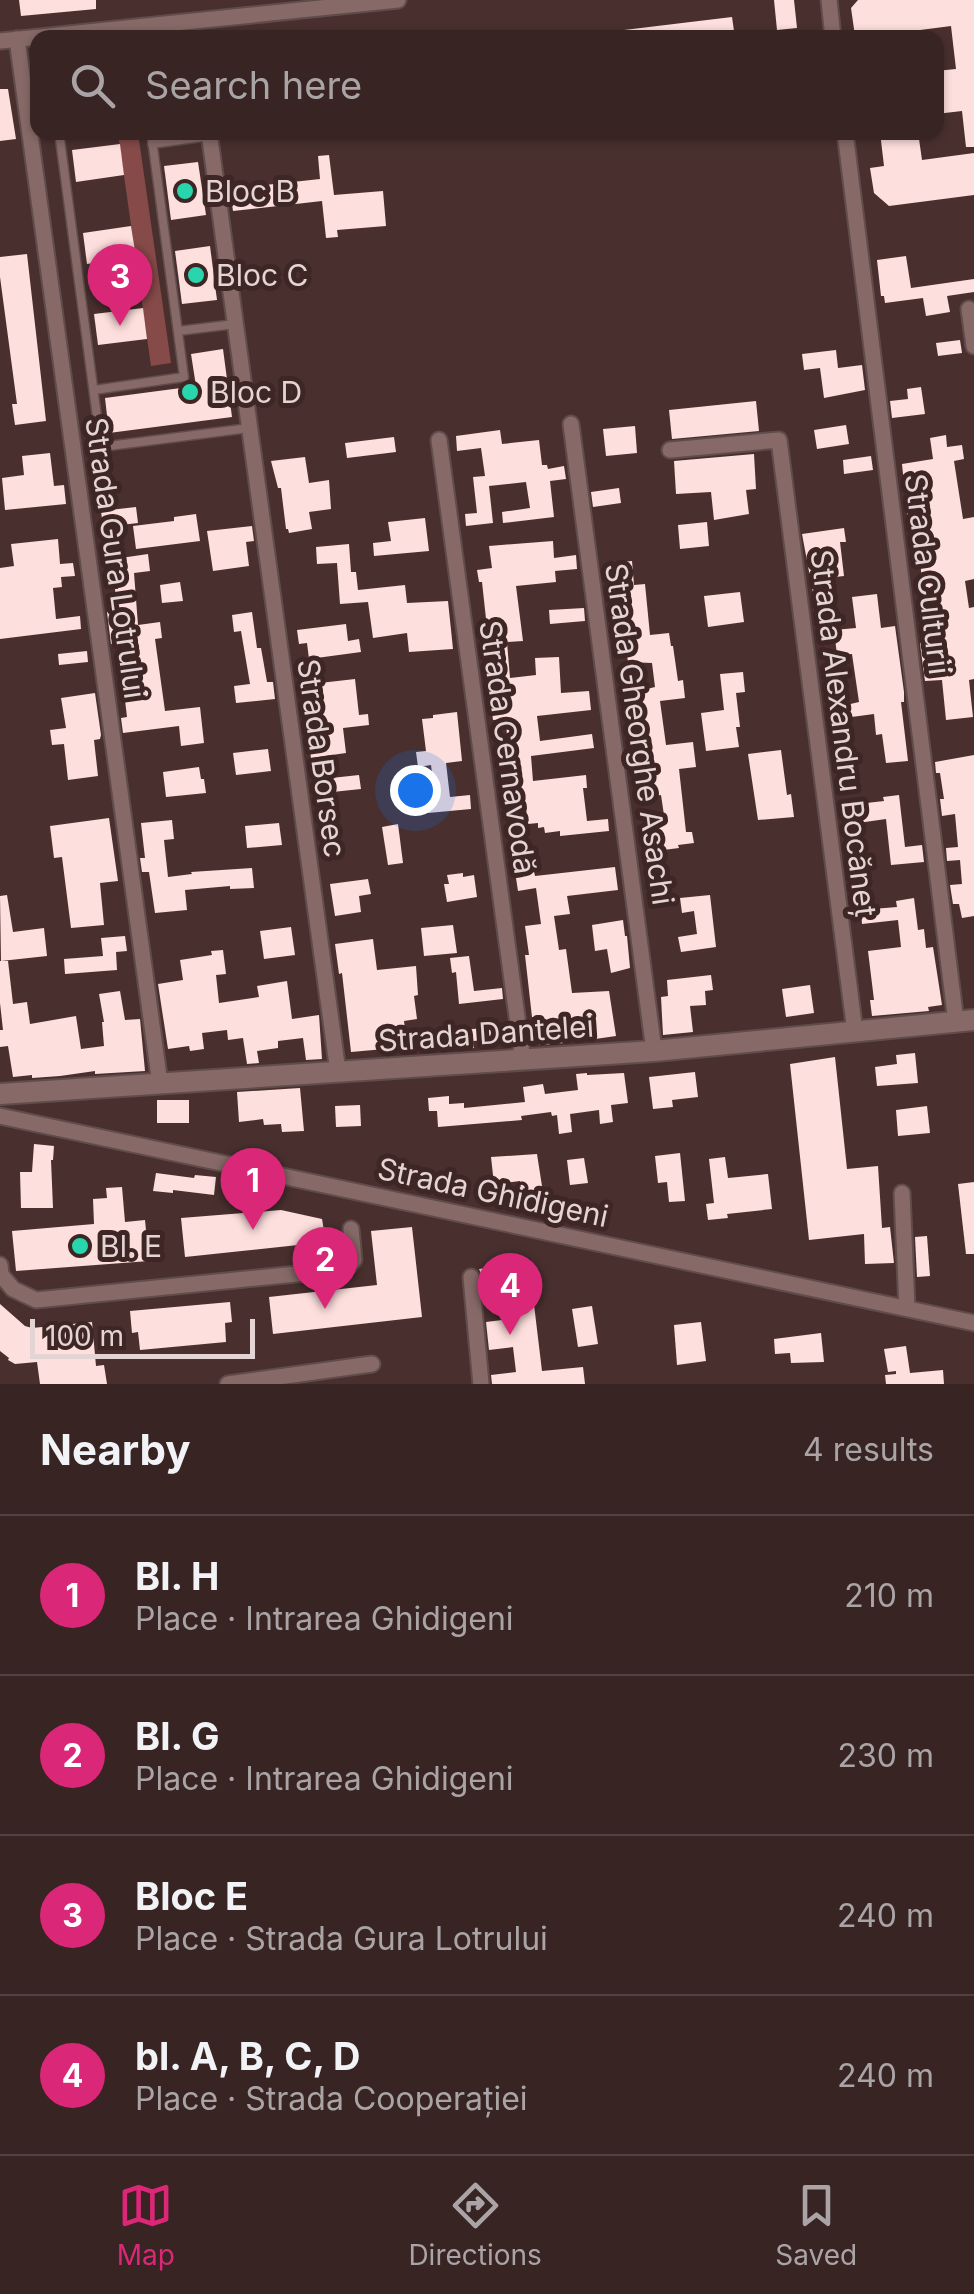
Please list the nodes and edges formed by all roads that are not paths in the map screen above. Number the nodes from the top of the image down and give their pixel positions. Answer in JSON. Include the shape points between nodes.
{"nodes":[{"id":1,"x":230,"y":0,"type":"edge"},
{"id":2,"x":398,"y":0,"type":"edge"},
{"id":3,"x":829,"y":0,"type":"edge"},
{"id":4,"x":231,"y":17,"type":"junction"},
{"id":5,"x":195,"y":29,"type":"edge"},
{"id":6,"x":832,"y":30,"type":"edge"},
{"id":7,"x":8,"y":40,"type":"edge"},
{"id":8,"x":60,"y":140,"type":"edge"},
{"id":9,"x":152,"y":140,"type":"edge"},
{"id":10,"x":175,"y":140,"type":"edge"},
{"id":11,"x":210,"y":140,"type":"edge"},
{"id":12,"x":846,"y":140,"type":"edge"},
{"id":13,"x":152,"y":144,"type":"junction"},
{"id":14,"x":969,"y":308,"type":"dead end"},
{"id":15,"x":235,"y":324,"type":"junction"},
{"id":16,"x":178,"y":331,"type":"junction"},
{"id":17,"x":974,"y":346,"type":"edge"},
{"id":18,"x":94,"y":390,"type":"junction"},
{"id":19,"x":571,"y":424,"type":"dead end"},
{"id":20,"x":249,"y":428,"type":"junction"},
{"id":21,"x":439,"y":440,"type":"dead end"},
{"id":22,"x":670,"y":450,"type":"dead end"},
{"id":23,"x":965,"y":1021,"type":"edge"},
{"id":24,"x":855,"y":1032,"type":"junction"},
{"id":25,"x":654,"y":1052,"type":"junction"},
{"id":26,"x":523,"y":1061,"type":"junction"},
{"id":27,"x":338,"y":1072,"type":"junction"},
{"id":28,"x":160,"y":1084,"type":"junction"},
{"id":29,"x":0,"y":1094,"type":"edge"},
{"id":30,"x":0,"y":1116,"type":"edge"},
{"id":31,"x":902,"y":1193,"type":"dead end"},
{"id":32,"x":351,"y":1228,"type":"dead end"},
{"id":33,"x":0,"y":1265,"type":"edge"},
{"id":34,"x":0,"y":1274,"type":"edge"},
{"id":35,"x":470,"y":1276,"type":"dead end"},
{"id":36,"x":907,"y":1308,"type":"junction"},
{"id":37,"x":974,"y":1323,"type":"edge"},
{"id":38,"x":372,"y":1364,"type":"dead end"},
{"id":39,"x":228,"y":1384,"type":"edge"},
{"id":40,"x":481,"y":1384,"type":"edge"}],
"edges":[{"from":1,"to":4,"type":"lane"},
{"from":2,"to":4,"type":"street"},
{"from":3,"to":6,"type":"street"},
{"from":4,"to":5,"type":"street"},
{"from":7,"to":28,"type":"street","name":"Strada Gura Lotrului"},
{"from":8,"to":18,"type":"lane"},
{"from":9,"to":13,"type":"lane"},
{"from":10,"to":13,"type":"lane"},
{"from":11,"to":15,"type":"street","name":"Strada Borsec"},
{"from":12,"to":23,"type":"street","name":"Strada Culturii"},
{"from":13,"to":16,"type":"lane"},
{"from":14,"to":17,"type":"street"},
{"from":15,"to":16,"type":"lane"},
{"from":15,"to":20,"type":"street","name":"Strada Borsec"},
{"from":16,"to":18,"type":"lane","via":[[184,377]]},
{"from":18,"to":20,"type":"lane","via":[[102,447]]},
{"from":19,"to":25,"type":"street","name":"Strada Gheorghe Asachi"},
{"from":20,"to":27,"type":"street","name":"Strada Borsec"},
{"from":21,"to":26,"type":"street","name":"Strada Cernavodă"},
{"from":22,"to":24,"type":"street","name":"Strada Alexandru Bocăneț","via":[[779,440]]},
{"from":23,"to":24,"type":"street","name":"Strada Dantelei"},
{"from":24,"to":25,"type":"street","name":"Strada Dantelei"},
{"from":25,"to":26,"type":"street","name":"Strada Dantelei"},
{"from":26,"to":27,"type":"street","name":"Strada Dantelei"},
{"from":27,"to":28,"type":"street","name":"Strada Dantelei"},
{"from":28,"to":29,"type":"street","name":"Strada Dantelei"},
{"from":30,"to":36,"type":"street","name":"Strada Ghidigeni"},
{"from":31,"to":36,"type":"street"},
{"from":32,"to":34,"type":"street","via":[[354,1260],[346,1269],[36,1300],[13,1290]]},
{"from":33,"to":34,"type":"street"},
{"from":35,"to":40,"type":"street"},
{"from":36,"to":37,"type":"street","name":"Strada Ghidigeni"},
{"from":38,"to":39,"type":"street"}]}
